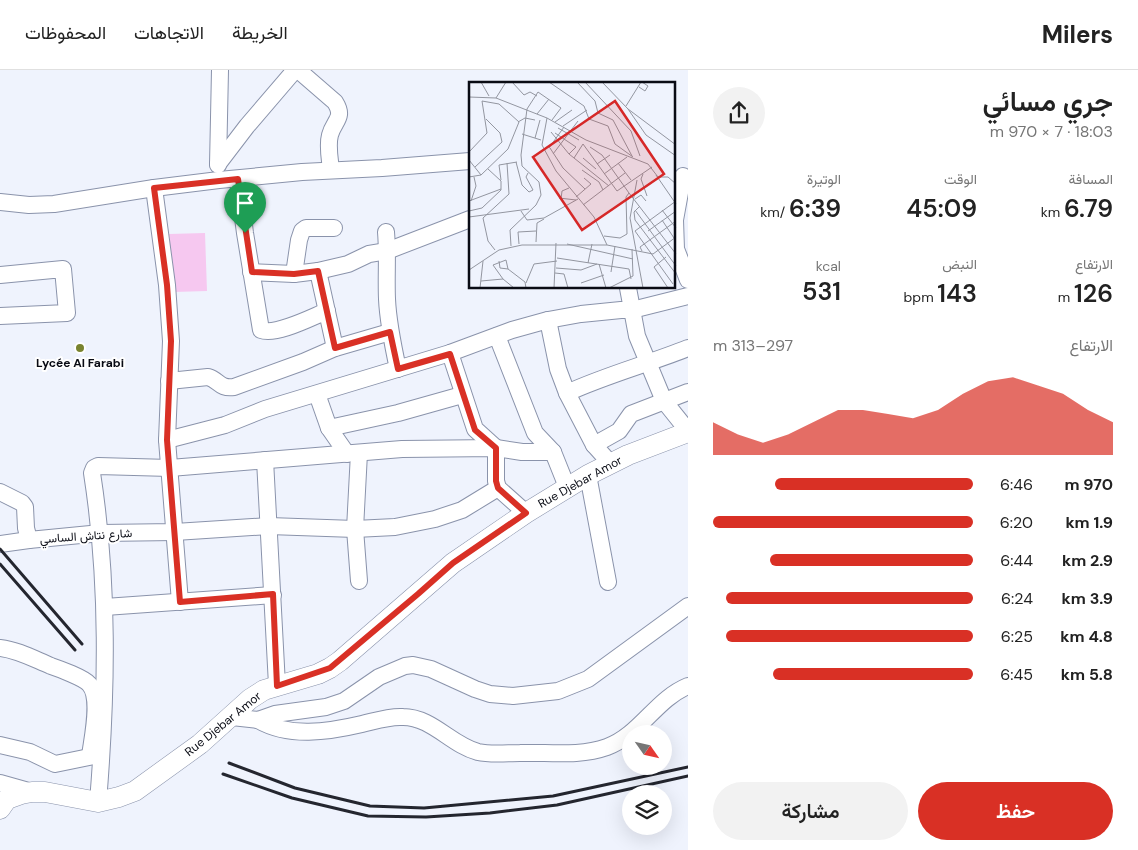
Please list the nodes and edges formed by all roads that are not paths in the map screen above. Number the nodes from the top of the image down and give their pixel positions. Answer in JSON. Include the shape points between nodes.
{"nodes":[{"id":1,"x":220,"y":70,"type":"edge"},
{"id":2,"x":296,"y":70,"type":"edge"},
{"id":3,"x":469,"y":161,"type":"edge"},
{"id":4,"x":332,"y":170,"type":"junction"},
{"id":5,"x":218,"y":172,"type":"junction"},
{"id":6,"x":682,"y":176,"type":"edge"},
{"id":7,"x":238,"y":179,"type":"junction"},
{"id":8,"x":154,"y":188,"type":"junction"},
{"id":9,"x":0,"y":202,"type":"edge"},
{"id":10,"x":676,"y":214,"type":"edge"},
{"id":11,"x":469,"y":219,"type":"edge"},
{"id":12,"x":334,"y":228,"type":"dead end"},
{"id":13,"x":386,"y":232,"type":"dead end"},
{"id":14,"x":387,"y":252,"type":"junction"},
{"id":15,"x":676,"y":252,"type":"edge"},
{"id":16,"x":318,"y":271,"type":"junction"},
{"id":17,"x":252,"y":272,"type":"junction"},
{"id":18,"x":294,"y":274,"type":"junction"},
{"id":19,"x":0,"y":276,"type":"edge"},
{"id":20,"x":688,"y":280,"type":"edge"},
{"id":21,"x":628,"y":289,"type":"edge"},
{"id":22,"x":688,"y":296,"type":"edge"},
{"id":23,"x":632,"y":310,"type":"junction"},
{"id":24,"x":327,"y":311,"type":"junction"},
{"id":25,"x":0,"y":316,"type":"edge"},
{"id":26,"x":548,"y":320,"type":"junction"},
{"id":27,"x":390,"y":332,"type":"junction"},
{"id":28,"x":497,"y":336,"type":"junction"},
{"id":29,"x":335,"y":348,"type":"junction"},
{"id":30,"x":688,"y":348,"type":"edge"},
{"id":31,"x":450,"y":354,"type":"junction"},
{"id":32,"x":649,"y":363,"type":"junction"},
{"id":33,"x":398,"y":369,"type":"junction"},
{"id":34,"x":169,"y":381,"type":"junction"},
{"id":35,"x":688,"y":392,"type":"edge"},
{"id":36,"x":567,"y":393,"type":"junction"},
{"id":37,"x":317,"y":394,"type":"junction"},
{"id":38,"x":462,"y":394,"type":"junction"},
{"id":39,"x":664,"y":401,"type":"junction"},
{"id":40,"x":329,"y":428,"type":"junction"},
{"id":41,"x":688,"y":431,"type":"edge"},
{"id":42,"x":167,"y":440,"type":"junction"},
{"id":43,"x":594,"y":444,"type":"junction"},
{"id":44,"x":496,"y":448,"type":"junction"},
{"id":45,"x":553,"y":452,"type":"junction"},
{"id":46,"x":353,"y":454,"type":"junction"},
{"id":47,"x":265,"y":460,"type":"junction"},
{"id":48,"x":611,"y":464,"type":"junction"},
{"id":49,"x":170,"y":468,"type":"junction"},
{"id":50,"x":588,"y":475,"type":"junction"},
{"id":51,"x":567,"y":487,"type":"junction"},
{"id":52,"x":498,"y":488,"type":"junction"},
{"id":53,"x":1,"y":489,"type":"edge"},
{"id":54,"x":526,"y":513,"type":"junction"},
{"id":55,"x":269,"y":526,"type":"junction"},
{"id":56,"x":355,"y":529,"type":"junction"},
{"id":57,"x":175,"y":532,"type":"junction"},
{"id":58,"x":100,"y":533,"type":"junction"},
{"id":59,"x":25,"y":541,"type":"junction"},
{"id":60,"x":0,"y":544,"type":"edge"},
{"id":61,"x":359,"y":581,"type":"dead end"},
{"id":62,"x":608,"y":582,"type":"dead end"},
{"id":63,"x":273,"y":594,"type":"junction"},
{"id":64,"x":180,"y":602,"type":"junction"},
{"id":65,"x":688,"y":606,"type":"edge"},
{"id":66,"x":105,"y":607,"type":"junction"},
{"id":67,"x":0,"y":648,"type":"edge"},
{"id":68,"x":277,"y":686,"type":"junction"},
{"id":69,"x":688,"y":686,"type":"edge"},
{"id":70,"x":232,"y":717,"type":"junction"},
{"id":71,"x":258,"y":720,"type":"junction"},
{"id":72,"x":0,"y":745,"type":"edge"},
{"id":73,"x":96,"y":755,"type":"junction"},
{"id":74,"x":0,"y":783,"type":"edge"},
{"id":75,"x":32,"y":792,"type":"junction"},
{"id":76,"x":98,"y":802,"type":"junction"},
{"id":77,"x":0,"y":809,"type":"edge"}],
"edges":[{"from":1,"to":5,"type":"street"},
{"from":2,"to":4,"type":"street","via":[[339,109],[340,115],[330,134]]},
{"from":2,"to":5,"type":"street","via":[[247,126]]},
{"from":3,"to":4,"type":"street"},
{"from":4,"to":7,"type":"street"},
{"from":5,"to":7,"type":"street"},
{"from":5,"to":8,"type":"street"},
{"from":6,"to":10,"type":"street"},
{"from":7,"to":17,"type":"street"},
{"from":8,"to":9,"type":"street","via":[[54,204]]},
{"from":8,"to":34,"type":"street","via":[[167,285],[171,341]]},
{"from":11,"to":14,"type":"street"},
{"from":12,"to":18,"type":"street","via":[[303,229],[298,240]]},
{"from":13,"to":14,"type":"street"},
{"from":14,"to":16,"type":"street","via":[[369,254],[348,264]]},
{"from":14,"to":27,"type":"street"},
{"from":15,"to":20,"type":"street"},
{"from":16,"to":18,"type":"street"},
{"from":16,"to":24,"type":"street"},
{"from":17,"to":18,"type":"street"},
{"from":17,"to":24,"type":"street","via":[[263,331],[292,325]]},
{"from":19,"to":25,"type":"street","via":[[63,269],[67,313]]},
{"from":21,"to":23,"type":"street"},
{"from":22,"to":23,"type":"street"},
{"from":23,"to":26,"type":"street"},
{"from":23,"to":32,"type":"street","via":[[637,336]]},
{"from":24,"to":29,"type":"street"},
{"from":26,"to":28,"type":"street"},
{"from":26,"to":36,"type":"street","via":[[558,369]]},
{"from":27,"to":29,"type":"street"},
{"from":27,"to":33,"type":"street"},
{"from":28,"to":31,"type":"street"},
{"from":28,"to":45,"type":"street","via":[[535,433]]},
{"from":29,"to":34,"type":"street","via":[[234,387],[223,387],[208,378]]},
{"from":30,"to":32,"type":"street"},
{"from":31,"to":33,"type":"street"},
{"from":31,"to":38,"type":"street"},
{"from":32,"to":36,"type":"street"},
{"from":32,"to":39,"type":"street"},
{"from":33,"to":37,"type":"street"},
{"from":34,"to":42,"type":"street"},
{"from":35,"to":39,"type":"street"},
{"from":36,"to":43,"type":"street"},
{"from":37,"to":40,"type":"street"},
{"from":37,"to":42,"type":"street","via":[[225,425]]},
{"from":38,"to":40,"type":"street","via":[[398,413]]},
{"from":38,"to":44,"type":"street","via":[[475,430]]},
{"from":39,"to":41,"type":"street"},
{"from":39,"to":43,"type":"street","via":[[631,414],[619,431]]},
{"from":40,"to":46,"type":"street"},
{"from":41,"to":48,"type":"main road","name":"Rue Djebar Amor"},
{"from":42,"to":49,"type":"street"},
{"from":43,"to":48,"type":"street"},
{"from":44,"to":45,"type":"street"},
{"from":44,"to":46,"type":"street","via":[[402,449]]},
{"from":44,"to":52,"type":"street"},
{"from":45,"to":51,"type":"street"},
{"from":46,"to":47,"type":"street"},
{"from":46,"to":56,"type":"street"},
{"from":47,"to":49,"type":"street"},
{"from":47,"to":55,"type":"street"},
{"from":48,"to":50,"type":"main road","name":"Rue Djebar Amor"},
{"from":49,"to":57,"type":"street"},
{"from":49,"to":58,"type":"street","via":[[94,468]]},
{"from":50,"to":51,"type":"main road","name":"Rue Djebar Amor"},
{"from":50,"to":62,"type":"street"},
{"from":51,"to":54,"type":"main road","name":"Rue Djebar Amor"},
{"from":52,"to":54,"type":"street"},
{"from":52,"to":56,"type":"street","name":"شارع نتاش الساسي","via":[[462,510],[435,519]]},
{"from":53,"to":59,"type":"street","name":"شارع نتاش الساسي","via":[[25,507]]},
{"from":54,"to":68,"type":"main road","name":"Rue Djebar Amor","via":[[453,563],[330,668]]},
{"from":55,"to":56,"type":"street","name":"شارع نتاش الساسي"},
{"from":55,"to":57,"type":"street","name":"شارع نتاش الساسي"},
{"from":55,"to":63,"type":"street"},
{"from":56,"to":61,"type":"street"},
{"from":57,"to":58,"type":"street","name":"شارع نتاش الساسي"},
{"from":57,"to":64,"type":"street"},
{"from":58,"to":59,"type":"street","name":"شارع نتاش الساسي"},
{"from":58,"to":66,"type":"street"},
{"from":59,"to":60,"type":"street"},
{"from":63,"to":64,"type":"street"},
{"from":63,"to":68,"type":"street"},
{"from":64,"to":66,"type":"street"},
{"from":65,"to":71,"type":"street","via":[[588,679],[558,691],[513,696],[490,694],[413,665],[379,677],[344,701]]},
{"from":66,"to":73,"type":"street","via":[[104,696]]},
{"from":67,"to":73,"type":"street","via":[[12,650],[90,684],[96,709]]},
{"from":68,"to":70,"type":"main road","name":"Rue Djebar Amor","via":[[250,699]]},
{"from":69,"to":71,"type":"street","via":[[666,700],[626,737],[608,747],[581,753],[478,752],[413,718],[388,718],[332,731],[296,732],[282,731]]},
{"from":70,"to":71,"type":"street"},
{"from":70,"to":76,"type":"main road","name":"Rue Djebar Amor","via":[[185,756],[134,791]]},
{"from":72,"to":73,"type":"street","via":[[30,752],[55,764]]},
{"from":73,"to":76,"type":"street"},
{"from":74,"to":75,"type":"street"},
{"from":75,"to":76,"type":"main road","name":"Rue Djebar Amor"},
{"from":75,"to":77,"type":"main road","name":"Rue Djebar Amor","via":[[7,799]]}]}
